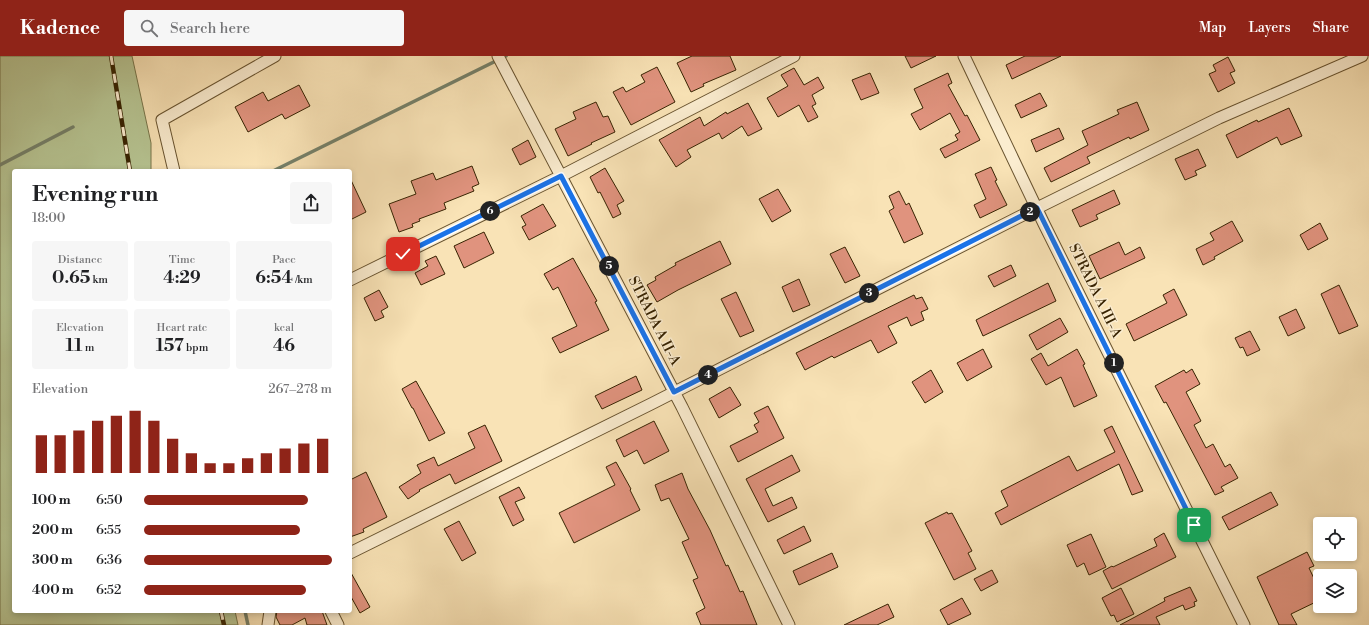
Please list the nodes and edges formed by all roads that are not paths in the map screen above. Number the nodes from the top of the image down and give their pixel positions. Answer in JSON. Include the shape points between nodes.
{"nodes":[{"id":1,"x":275,"y":56,"type":"edge"},
{"id":2,"x":498,"y":56,"type":"edge"},
{"id":3,"x":794,"y":56,"type":"edge"},
{"id":4,"x":964,"y":56,"type":"edge"},
{"id":5,"x":1362,"y":56,"type":"edge"},
{"id":6,"x":174,"y":169,"type":"edge"},
{"id":7,"x":561,"y":176,"type":"junction"},
{"id":8,"x":1037,"y":208,"type":"junction"},
{"id":9,"x":352,"y":279,"type":"edge"},
{"id":10,"x":674,"y":392,"type":"junction"},
{"id":11,"x":352,"y":552,"type":"edge"},
{"id":12,"x":270,"y":613,"type":"edge"},
{"id":13,"x":332,"y":613,"type":"edge"},
{"id":14,"x":268,"y":625,"type":"edge"},
{"id":15,"x":338,"y":625,"type":"edge"},
{"id":16,"x":788,"y":625,"type":"edge"},
{"id":17,"x":1244,"y":625,"type":"edge"}],
"edges":[{"from":1,"to":6,"type":"street","via":[[162,120]]},
{"from":2,"to":7,"type":"street","name":"STRADA A II-A"},
{"from":3,"to":7,"type":"street"},
{"from":4,"to":8,"type":"street","name":"STRADA A III-A"},
{"from":5,"to":8,"type":"street","via":[[1219,118]]},
{"from":7,"to":9,"type":"street"},
{"from":7,"to":10,"type":"street","name":"STRADA A II-A"},
{"from":8,"to":10,"type":"street"},
{"from":8,"to":17,"type":"street","name":"STRADA A III-A"},
{"from":10,"to":11,"type":"street"},
{"from":10,"to":16,"type":"street","name":"STRADA A II-A"},
{"from":12,"to":14,"type":"street"},
{"from":13,"to":15,"type":"street"}]}
